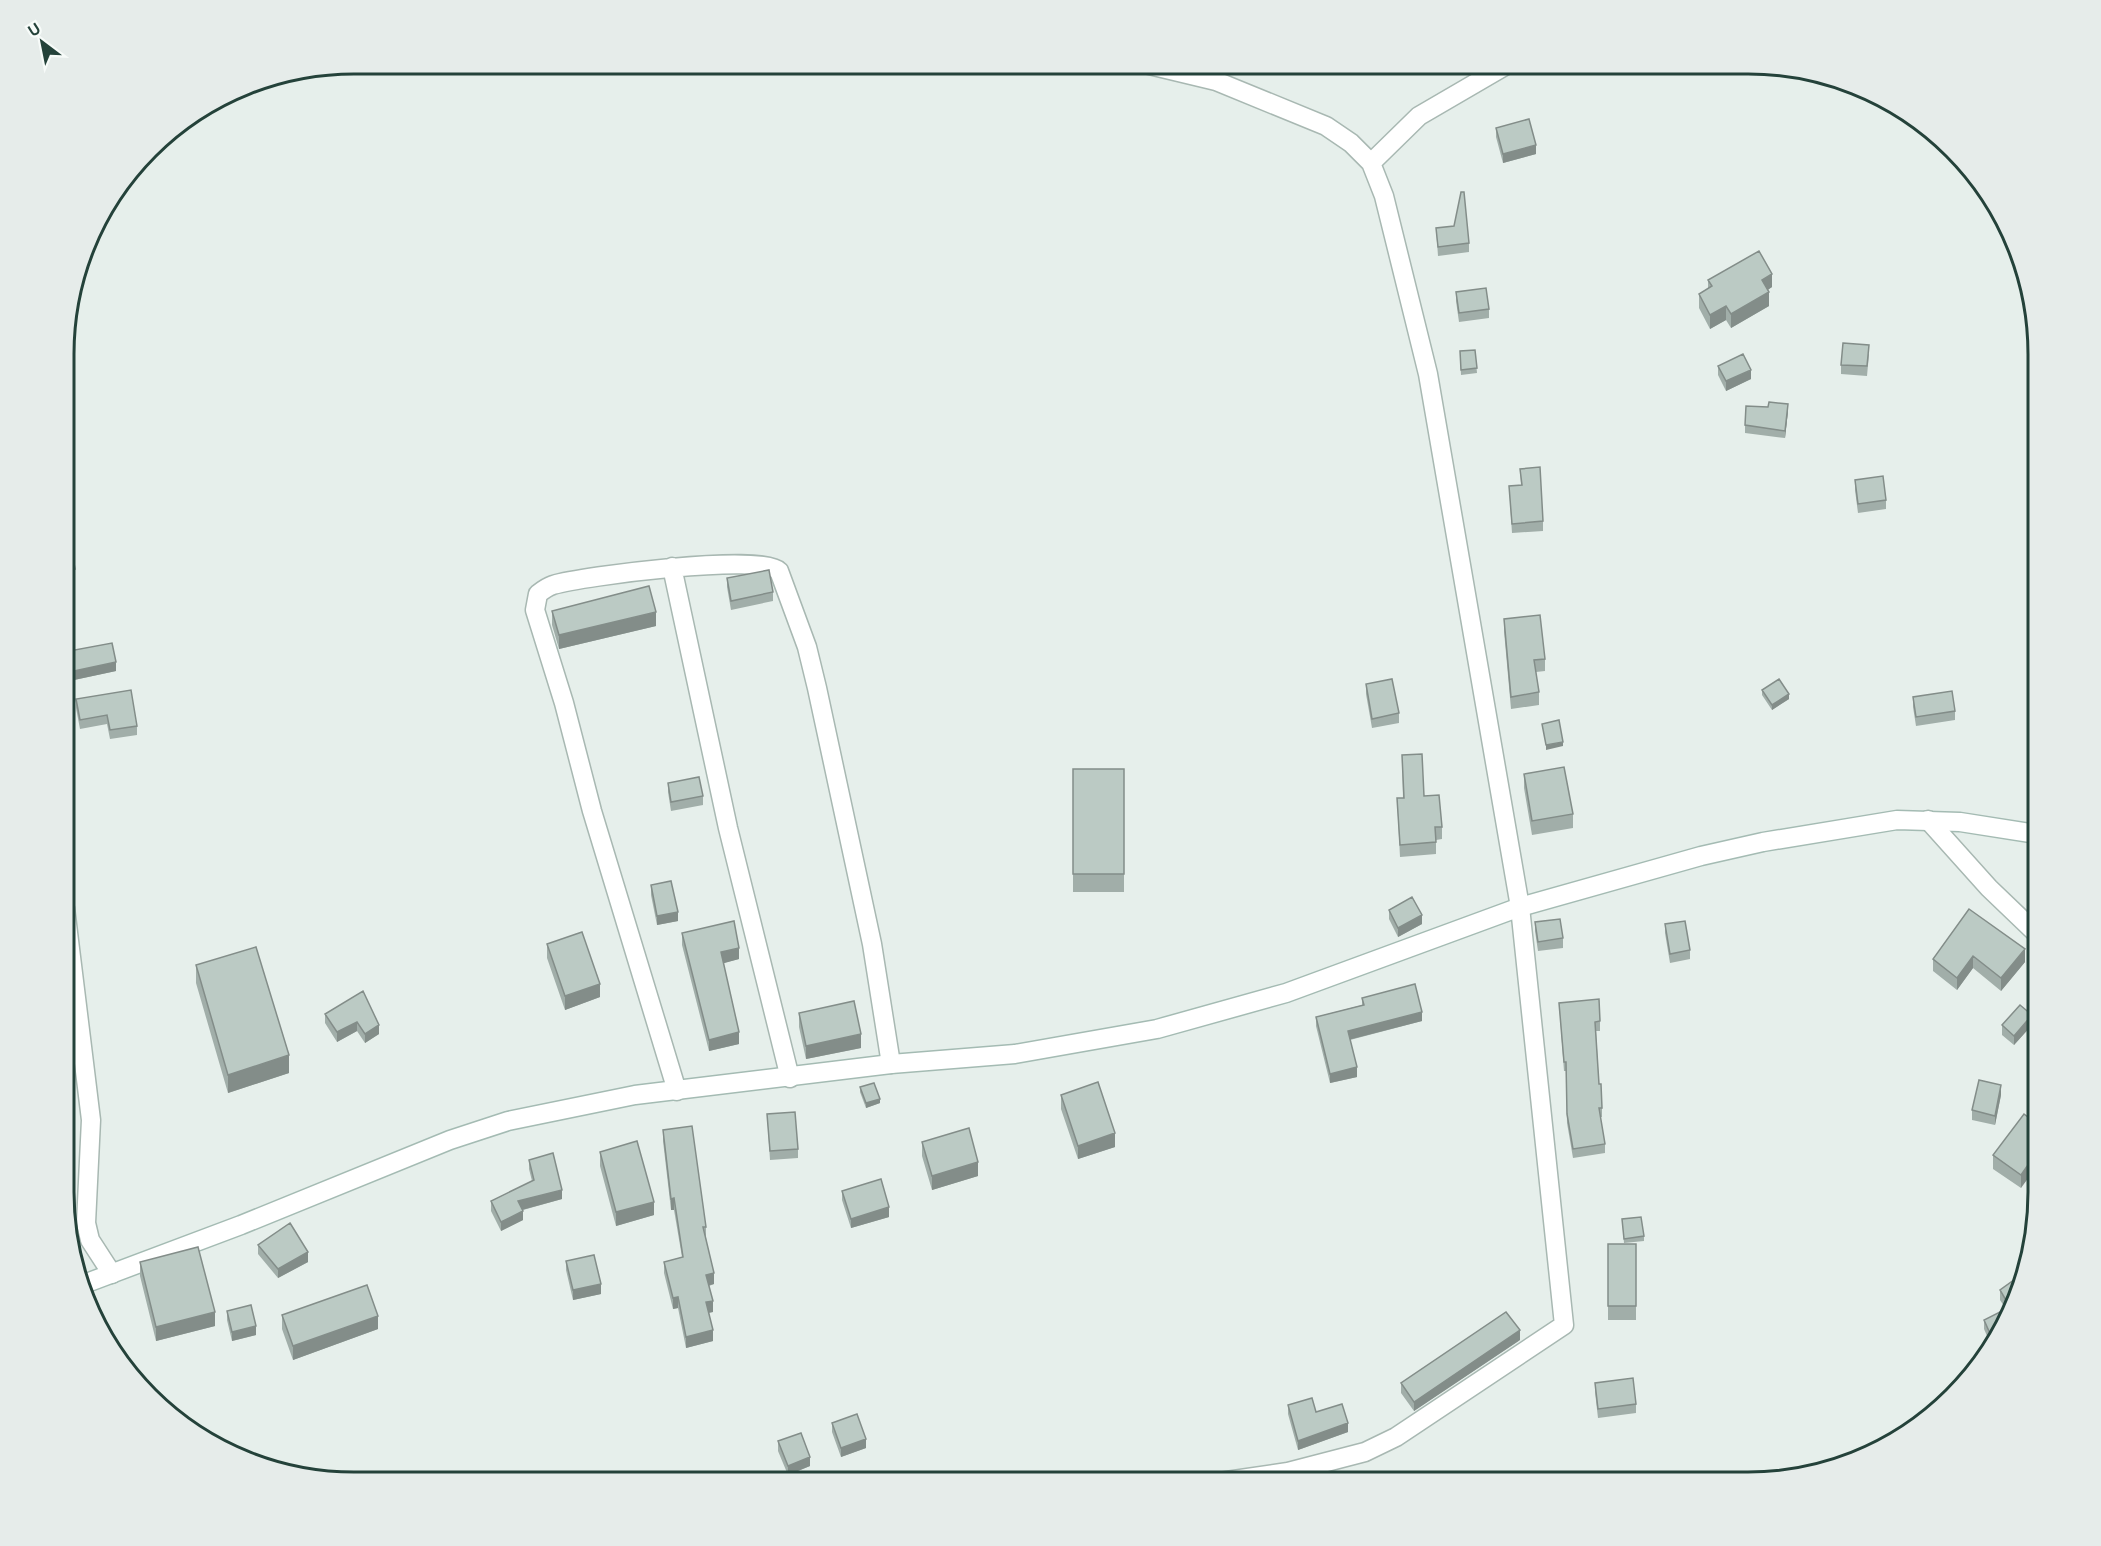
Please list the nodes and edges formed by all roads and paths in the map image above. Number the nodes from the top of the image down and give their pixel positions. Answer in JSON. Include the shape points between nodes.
{"nodes":[{"id":1,"x":1187,"y":74,"type":"edge"},
{"id":2,"x":1491,"y":74,"type":"edge"},
{"id":3,"x":1371,"y":163,"type":"junction"},
{"id":4,"x":672,"y":567,"type":"junction"},
{"id":5,"x":1928,"y":820,"type":"junction"},
{"id":6,"x":2028,"y":833,"type":"edge"},
{"id":7,"x":1520,"y":907,"type":"junction"},
{"id":8,"x":2028,"y":925,"type":"edge"},
{"id":9,"x":74,"y":979,"type":"edge"},
{"id":10,"x":891,"y":1064,"type":"junction"},
{"id":11,"x":790,"y":1078,"type":"junction"},
{"id":12,"x":677,"y":1091,"type":"junction"},
{"id":13,"x":112,"y":1274,"type":"junction"},
{"id":14,"x":88,"y":1283,"type":"edge"},
{"id":15,"x":1288,"y":1472,"type":"edge"}],
"edges":[{"from":1,"to":3,"type":"street","via":[[1216,81],[1305,116],[1351,143]]},
{"from":2,"to":3,"type":"street","via":[[1419,116]]},
{"from":3,"to":7,"type":"street","via":[[1384,195],[1428,374]]},
{"from":4,"to":10,"type":"street","via":[[761,564],[776,568],[786,585],[807,647],[858,871]]},
{"from":4,"to":11,"type":"street","via":[[729,828]]},
{"from":4,"to":12,"type":"street","via":[[546,587],[538,594],[535,610]]},
{"from":5,"to":6,"type":"street"},
{"from":5,"to":7,"type":"street","via":[[1846,827],[1763,842]]},
{"from":5,"to":8,"type":"street"},
{"from":7,"to":10,"type":"street","via":[[1286,993],[1195,1020],[1015,1054]]},
{"from":7,"to":15,"type":"street","via":[[1564,1325],[1396,1437],[1365,1452]]},
{"from":9,"to":13,"type":"street","via":[[92,1120],[86,1223],[90,1240]]},
{"from":10,"to":11,"type":"street"},
{"from":11,"to":12,"type":"street"},
{"from":12,"to":13,"type":"street","via":[[508,1121],[450,1140]]},
{"from":13,"to":14,"type":"street"}]}
